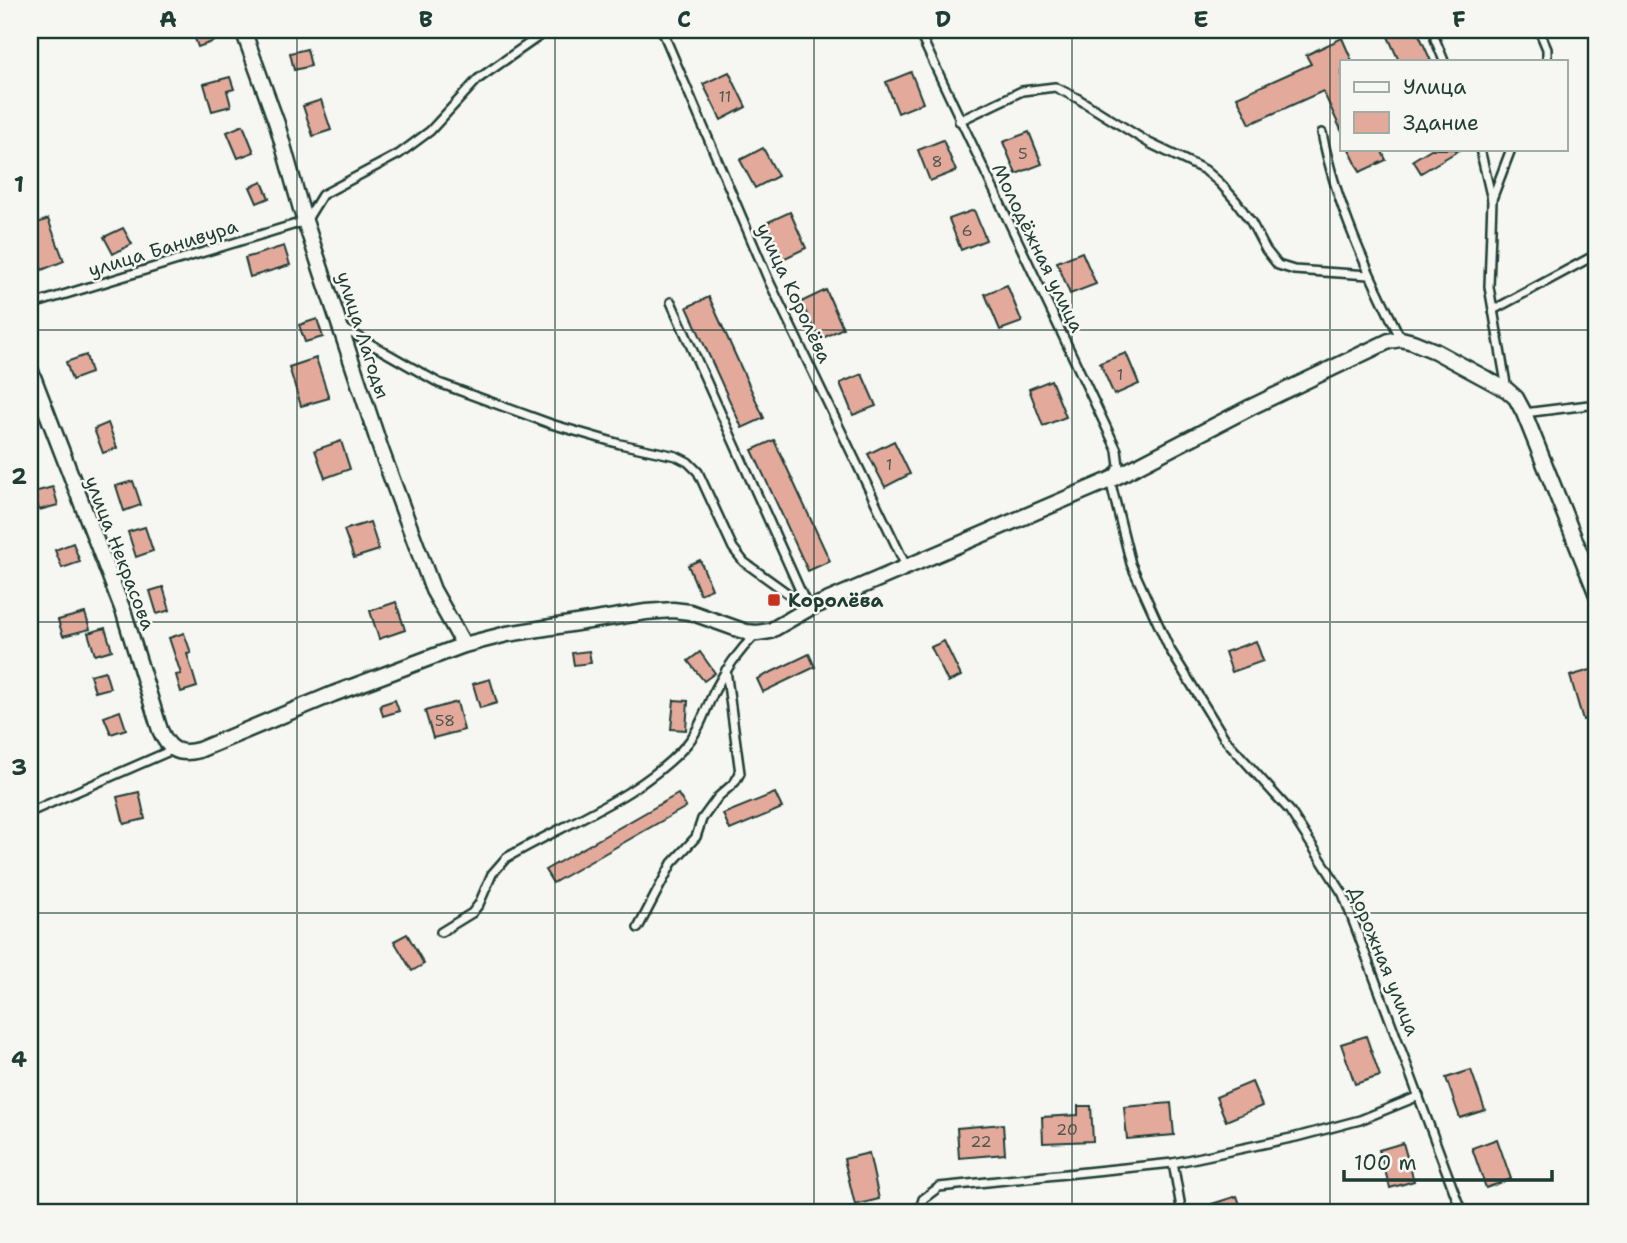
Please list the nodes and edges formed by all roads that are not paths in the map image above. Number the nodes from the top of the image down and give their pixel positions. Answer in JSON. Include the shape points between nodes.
{"nodes":[{"id":1,"x":243,"y":30,"type":"edge"},
{"id":2,"x":548,"y":30,"type":"edge"},
{"id":3,"x":662,"y":30,"type":"edge"},
{"id":4,"x":918,"y":30,"type":"edge"},
{"id":5,"x":1539,"y":30,"type":"edge"},
{"id":6,"x":1435,"y":39,"type":"dead end"},
{"id":7,"x":1444,"y":60,"type":"edge"},
{"id":8,"x":1547,"y":60,"type":"edge"},
{"id":9,"x":959,"y":121,"type":"junction"},
{"id":10,"x":1322,"y":133,"type":"dead end"},
{"id":11,"x":1480,"y":150,"type":"edge"},
{"id":12,"x":1511,"y":150,"type":"edge"},
{"id":13,"x":1492,"y":200,"type":"junction"},
{"id":14,"x":306,"y":221,"type":"junction"},
{"id":15,"x":1597,"y":254,"type":"edge"},
{"id":16,"x":1369,"y":275,"type":"junction"},
{"id":17,"x":671,"y":302,"type":"dead end"},
{"id":18,"x":30,"y":305,"type":"edge"},
{"id":19,"x":1493,"y":310,"type":"junction"},
{"id":20,"x":341,"y":327,"type":"junction"},
{"id":21,"x":1401,"y":340,"type":"junction"},
{"id":22,"x":30,"y":369,"type":"edge"},
{"id":23,"x":1507,"y":390,"type":"junction"},
{"id":24,"x":1597,"y":404,"type":"edge"},
{"id":25,"x":1524,"y":413,"type":"junction"},
{"id":26,"x":1110,"y":480,"type":"junction"},
{"id":27,"x":906,"y":566,"type":"junction"},
{"id":28,"x":1597,"y":595,"type":"edge"},
{"id":29,"x":808,"y":609,"type":"junction"},
{"id":30,"x":757,"y":633,"type":"junction"},
{"id":31,"x":464,"y":645,"type":"junction"},
{"id":32,"x":726,"y":669,"type":"junction"},
{"id":33,"x":172,"y":750,"type":"junction"},
{"id":34,"x":30,"y":812,"type":"edge"},
{"id":35,"x":638,"y":928,"type":"dead end"},
{"id":36,"x":441,"y":932,"type":"dead end"},
{"id":37,"x":1419,"y":1096,"type":"junction"},
{"id":38,"x":1173,"y":1163,"type":"junction"},
{"id":39,"x":919,"y":1213,"type":"edge"},
{"id":40,"x":1182,"y":1213,"type":"edge"},
{"id":41,"x":1462,"y":1213,"type":"edge"}],
"edges":[{"from":1,"to":14,"type":"street","name":"улица Лагоды"},
{"from":2,"to":14,"type":"lane","via":[[478,79],[410,146],[322,195]]},
{"from":3,"to":27,"type":"lane","name":"улица Королёва","via":[[769,281]]},
{"from":4,"to":9,"type":"lane","name":"Молодёжная улица"},
{"from":5,"to":8,"type":"lane"},
{"from":6,"to":7,"type":"lane"},
{"from":9,"to":16,"type":"lane","via":[[1022,91],[1055,87],[1212,176],[1236,201],[1278,265]]},
{"from":9,"to":26,"type":"lane","name":"Молодёжная улица","via":[[1117,450],[1119,466]]},
{"from":10,"to":16,"type":"lane","via":[[1329,170]]},
{"from":11,"to":13,"type":"lane"},
{"from":12,"to":13,"type":"lane"},
{"from":13,"to":19,"type":"lane","via":[[1489,287]]},
{"from":14,"to":18,"type":"lane","name":"улица Банивура"},
{"from":14,"to":20,"type":"street","name":"улица Лагоды"},
{"from":15,"to":19,"type":"lane"},
{"from":16,"to":21,"type":"lane"},
{"from":17,"to":29,"type":"lane"},
{"from":19,"to":23,"type":"lane"},
{"from":20,"to":29,"type":"lane","via":[[439,383],[551,424],[688,462],[698,472],[744,562]]},
{"from":20,"to":31,"type":"street","name":"улица Лагоды","via":[[419,555]]},
{"from":21,"to":23,"type":"street","via":[[1435,351]]},
{"from":21,"to":26,"type":"street","via":[[1380,345],[1251,407]]},
{"from":22,"to":33,"type":"street","name":"улица Некрасова","via":[[124,613],[160,730]]},
{"from":23,"to":25,"type":"street"},
{"from":24,"to":25,"type":"lane"},
{"from":25,"to":28,"type":"street"},
{"from":26,"to":27,"type":"street"},
{"from":26,"to":37,"type":"lane","name":"Дорожная улица","via":[[1131,564],[1169,648],[1225,739],[1290,811],[1343,894]]},
{"from":27,"to":29,"type":"street"},
{"from":29,"to":30,"type":"street"},
{"from":30,"to":31,"type":"street","via":[[673,610],[507,634]]},
{"from":30,"to":32,"type":"lane"},
{"from":31,"to":33,"type":"street","via":[[199,750]]},
{"from":32,"to":35,"type":"lane","via":[[740,773],[672,863]]},
{"from":32,"to":36,"type":"lane","via":[[695,732],[668,763],[626,794],[506,858],[472,913]]},
{"from":33,"to":34,"type":"lane"},
{"from":37,"to":38,"type":"lane","via":[[1360,1120]]},
{"from":37,"to":41,"type":"lane","name":"Дорожная улица"},
{"from":38,"to":39,"type":"lane","via":[[939,1187],[923,1199]]},
{"from":38,"to":40,"type":"lane"}]}
